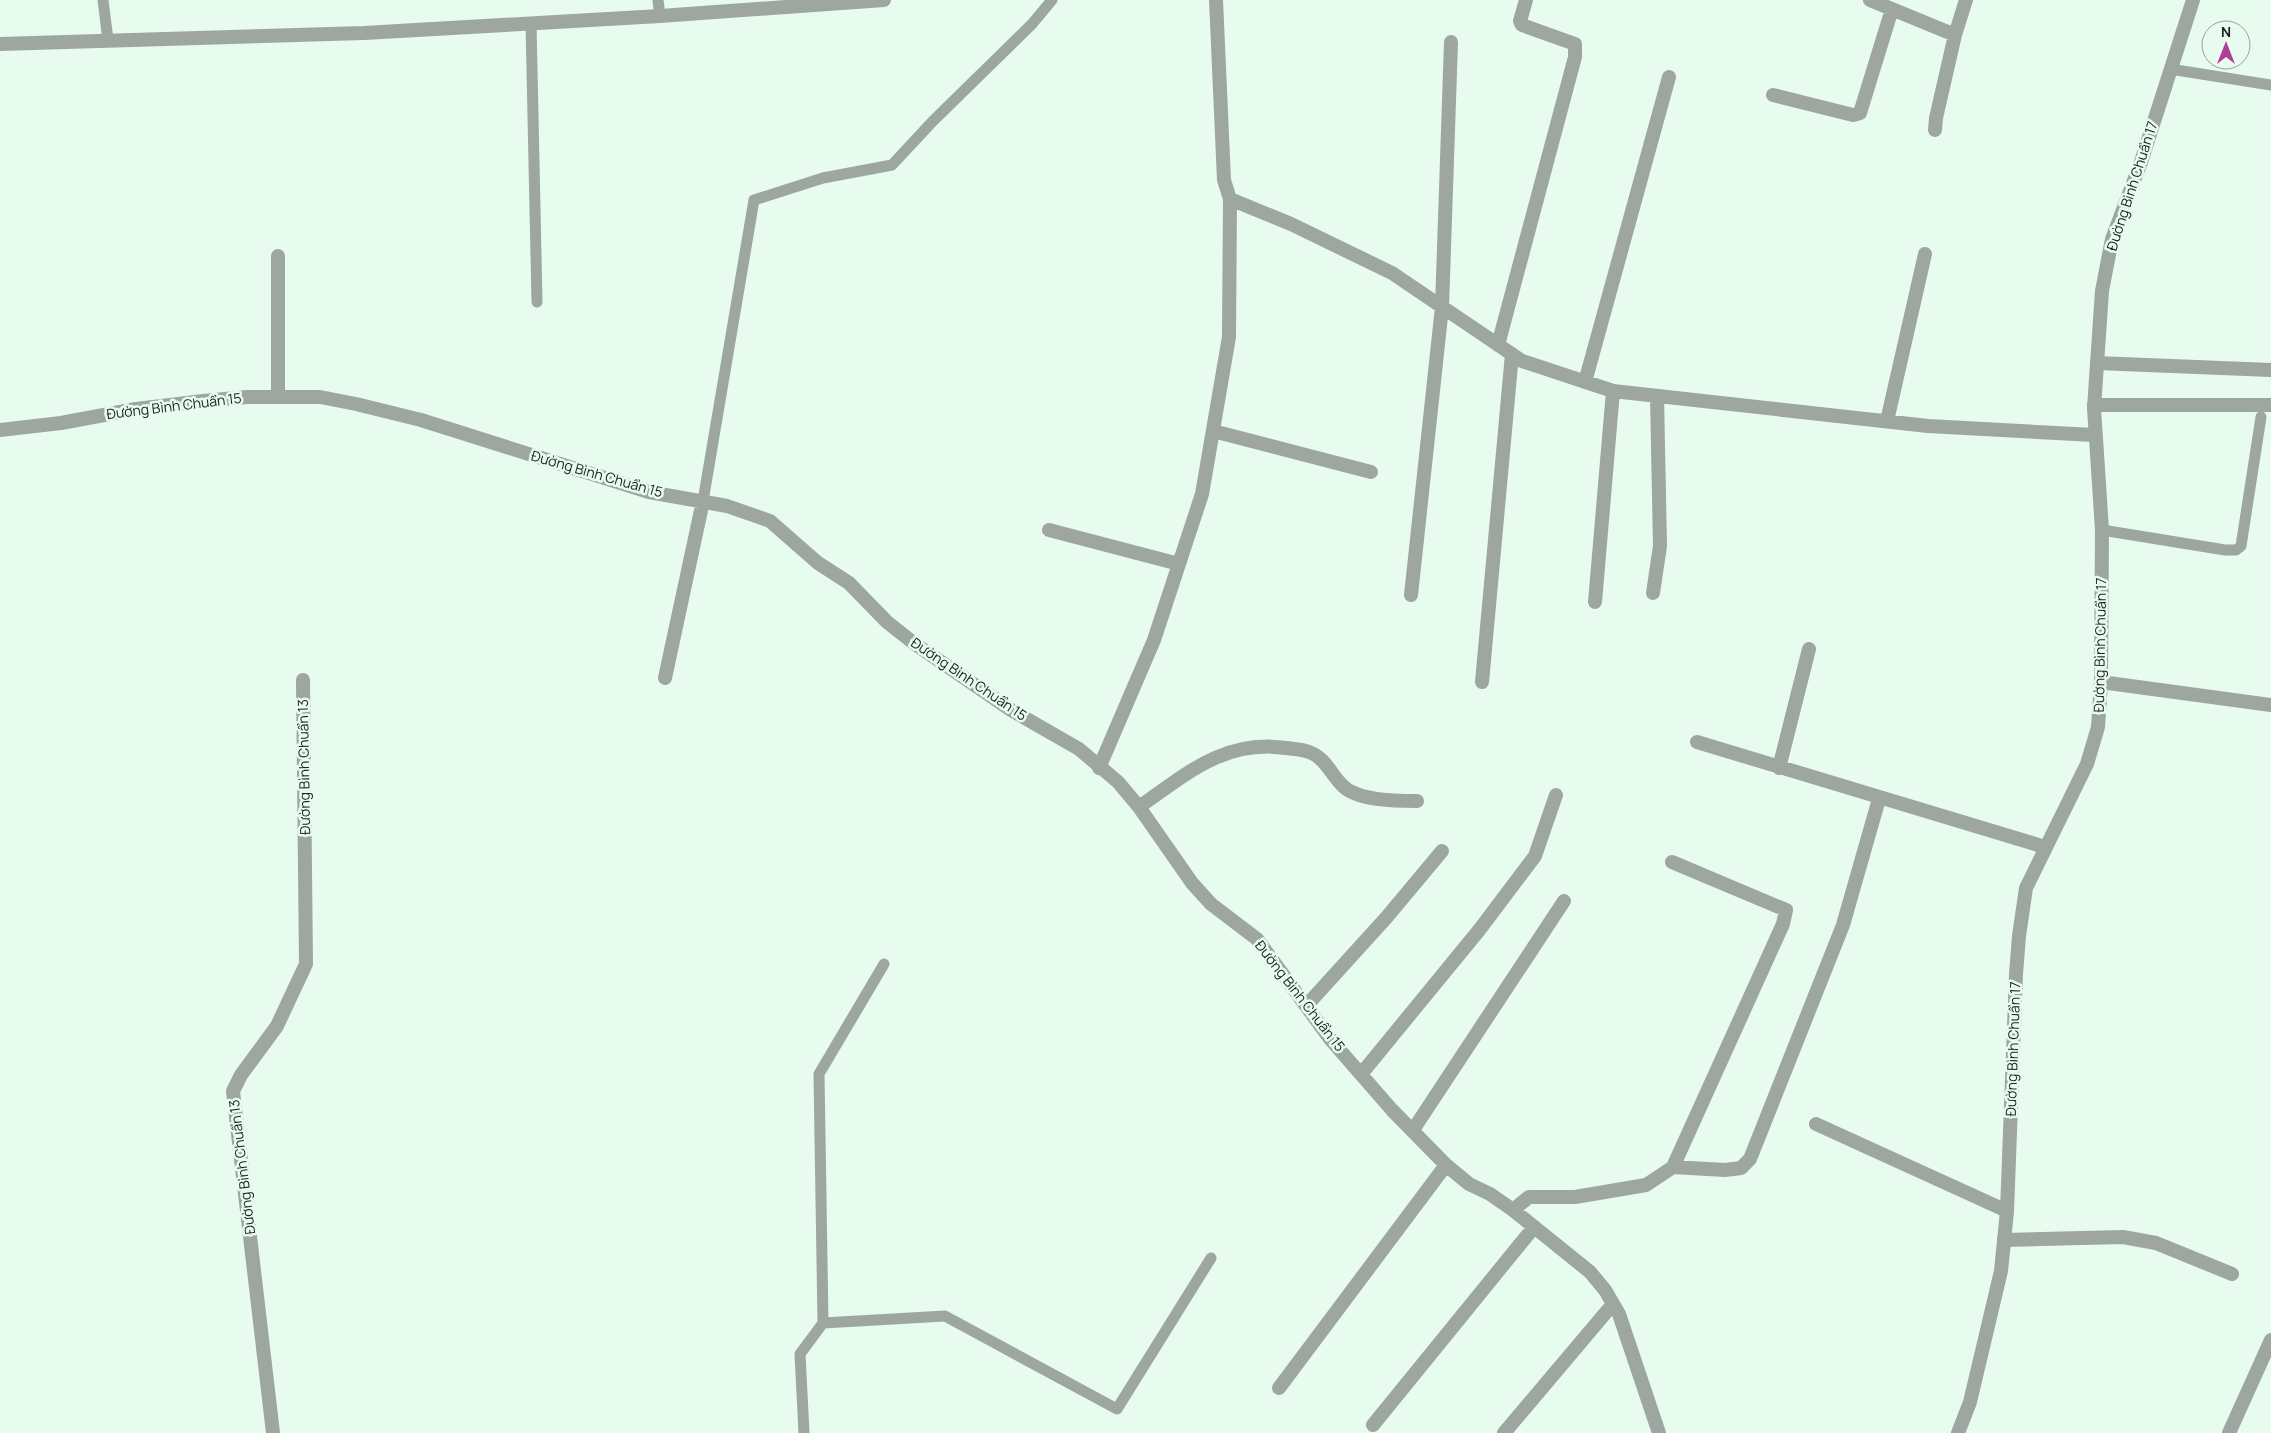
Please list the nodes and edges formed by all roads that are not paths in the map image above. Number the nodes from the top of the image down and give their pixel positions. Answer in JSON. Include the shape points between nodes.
{"nodes":[{"id":1,"x":103,"y":0,"type":"edge"},
{"id":2,"x":658,"y":0,"type":"edge"},
{"id":3,"x":884,"y":0,"type":"edge"},
{"id":4,"x":1052,"y":0,"type":"edge"},
{"id":5,"x":1216,"y":0,"type":"edge"},
{"id":6,"x":1526,"y":0,"type":"edge"},
{"id":7,"x":1870,"y":0,"type":"edge"},
{"id":8,"x":1966,"y":0,"type":"edge"},
{"id":9,"x":2193,"y":0,"type":"edge"},
{"id":10,"x":1892,"y":9,"type":"junction"},
{"id":11,"x":660,"y":16,"type":"junction"},
{"id":12,"x":531,"y":23,"type":"junction"},
{"id":13,"x":1955,"y":35,"type":"junction"},
{"id":14,"x":108,"y":40,"type":"junction"},
{"id":15,"x":1451,"y":42,"type":"dead end"},
{"id":16,"x":0,"y":44,"type":"edge"},
{"id":17,"x":2170,"y":69,"type":"junction"},
{"id":18,"x":1668,"y":77,"type":"dead end"},
{"id":19,"x":2271,"y":85,"type":"edge"},
{"id":20,"x":1773,"y":95,"type":"dead end"},
{"id":21,"x":1935,"y":130,"type":"dead end"},
{"id":22,"x":1230,"y":198,"type":"junction"},
{"id":23,"x":1925,"y":254,"type":"dead end"},
{"id":24,"x":278,"y":256,"type":"dead end"},
{"id":25,"x":536,"y":302,"type":"dead end"},
{"id":26,"x":1442,"y":307,"type":"junction"},
{"id":27,"x":1498,"y":345,"type":"junction"},
{"id":28,"x":1512,"y":354,"type":"junction"},
{"id":29,"x":2097,"y":363,"type":"junction"},
{"id":30,"x":2271,"y":370,"type":"edge"},
{"id":31,"x":1585,"y":382,"type":"junction"},
{"id":32,"x":1613,"y":391,"type":"junction"},
{"id":33,"x":1657,"y":396,"type":"junction"},
{"id":34,"x":278,"y":397,"type":"junction"},
{"id":35,"x":2094,"y":405,"type":"junction"},
{"id":36,"x":2271,"y":405,"type":"edge"},
{"id":37,"x":2261,"y":416,"type":"dead end"},
{"id":38,"x":1887,"y":421,"type":"junction"},
{"id":39,"x":0,"y":430,"type":"edge"},
{"id":40,"x":1213,"y":431,"type":"junction"},
{"id":41,"x":2094,"y":435,"type":"junction"},
{"id":42,"x":1371,"y":472,"type":"dead end"},
{"id":43,"x":703,"y":501,"type":"junction"},
{"id":44,"x":1049,"y":530,"type":"dead end"},
{"id":45,"x":2102,"y":530,"type":"junction"},
{"id":46,"x":1179,"y":564,"type":"junction"},
{"id":47,"x":1653,"y":593,"type":"dead end"},
{"id":48,"x":1411,"y":595,"type":"dead end"},
{"id":49,"x":1595,"y":602,"type":"dead end"},
{"id":50,"x":1810,"y":648,"type":"dead end"},
{"id":51,"x":665,"y":678,"type":"dead end"},
{"id":52,"x":303,"y":680,"type":"dead end"},
{"id":53,"x":1482,"y":682,"type":"dead end"},
{"id":54,"x":2101,"y":682,"type":"junction"},
{"id":55,"x":2271,"y":705,"type":"edge"},
{"id":56,"x":1698,"y":742,"type":"dead end"},
{"id":57,"x":1099,"y":768,"type":"junction"},
{"id":58,"x":1779,"y":768,"type":"junction"},
{"id":59,"x":1556,"y":795,"type":"dead end"},
{"id":60,"x":1880,"y":799,"type":"junction"},
{"id":61,"x":1416,"y":801,"type":"dead end"},
{"id":62,"x":1139,"y":807,"type":"junction"},
{"id":63,"x":2045,"y":847,"type":"junction"},
{"id":64,"x":1442,"y":850,"type":"dead end"},
{"id":65,"x":1672,"y":862,"type":"dead end"},
{"id":66,"x":1564,"y":901,"type":"dead end"},
{"id":67,"x":884,"y":964,"type":"dead end"},
{"id":68,"x":1307,"y":1005,"type":"junction"},
{"id":69,"x":1362,"y":1073,"type":"junction"},
{"id":70,"x":1816,"y":1124,"type":"dead end"},
{"id":71,"x":1414,"y":1130,"type":"junction"},
{"id":72,"x":1446,"y":1164,"type":"junction"},
{"id":73,"x":1673,"y":1167,"type":"junction"},
{"id":74,"x":1513,"y":1210,"type":"junction"},
{"id":75,"x":2007,"y":1211,"type":"junction"},
{"id":76,"x":1534,"y":1227,"type":"junction"},
{"id":77,"x":2004,"y":1240,"type":"junction"},
{"id":78,"x":1211,"y":1258,"type":"dead end"},
{"id":79,"x":2232,"y":1274,"type":"dead end"},
{"id":80,"x":1613,"y":1304,"type":"junction"},
{"id":81,"x":823,"y":1323,"type":"junction"},
{"id":82,"x":2271,"y":1340,"type":"edge"},
{"id":83,"x":1279,"y":1388,"type":"dead end"},
{"id":84,"x":1374,"y":1426,"type":"dead end"},
{"id":85,"x":273,"y":1433,"type":"edge"},
{"id":86,"x":804,"y":1433,"type":"edge"},
{"id":87,"x":1504,"y":1433,"type":"edge"},
{"id":88,"x":1659,"y":1433,"type":"edge"},
{"id":89,"x":1958,"y":1433,"type":"edge"},
{"id":90,"x":2229,"y":1433,"type":"edge"}],
"edges":[{"from":1,"to":14,"type":"lane"},
{"from":2,"to":11,"type":"lane"},
{"from":3,"to":11,"type":"street"},
{"from":4,"to":43,"type":"lane","via":[[892,165],[823,178],[754,200]]},
{"from":5,"to":22,"type":"street","via":[[1224,180]]},
{"from":6,"to":27,"type":"street","via":[[1520,21],[1522,25],[1575,44],[1575,56]]},
{"from":7,"to":10,"type":"street"},
{"from":8,"to":13,"type":"street"},
{"from":9,"to":17,"type":"street","name":"Đường Bình Chuẩn 17"},
{"from":10,"to":13,"type":"street"},
{"from":10,"to":20,"type":"street","via":[[1860,113],[1853,115]]},
{"from":11,"to":12,"type":"street"},
{"from":12,"to":14,"type":"street","via":[[364,33]]},
{"from":12,"to":25,"type":"lane"},
{"from":13,"to":21,"type":"street"},
{"from":14,"to":16,"type":"street"},
{"from":15,"to":26,"type":"street"},
{"from":17,"to":19,"type":"lane"},
{"from":17,"to":29,"type":"street","name":"Đường Bình Chuẩn 17","via":[[2141,162],[2112,239],[2102,291]]},
{"from":18,"to":31,"type":"street"},
{"from":22,"to":26,"type":"street","via":[[1392,273]]},
{"from":22,"to":40,"type":"street","via":[[1229,337]]},
{"from":23,"to":38,"type":"street"},
{"from":24,"to":34,"type":"street"},
{"from":26,"to":27,"type":"street"},
{"from":26,"to":48,"type":"street"},
{"from":27,"to":28,"type":"street"},
{"from":28,"to":31,"type":"street","via":[[1522,361]]},
{"from":28,"to":53,"type":"street"},
{"from":29,"to":30,"type":"street"},
{"from":29,"to":35,"type":"street","name":"Đường Bình Chuẩn 17"},
{"from":31,"to":32,"type":"street"},
{"from":32,"to":33,"type":"street"},
{"from":32,"to":49,"type":"street"},
{"from":33,"to":38,"type":"street"},
{"from":33,"to":47,"type":"street","via":[[1660,546]]},
{"from":34,"to":39,"type":"street","name":"Đường Bình Chuẩn 15","via":[[169,404]]},
{"from":34,"to":43,"type":"street","name":"Đường Bình Chuẩn 15","via":[[320,397],[356,404],[421,420],[649,492]]},
{"from":35,"to":36,"type":"street"},
{"from":35,"to":41,"type":"street","name":"Đường Bình Chuẩn 17"},
{"from":37,"to":45,"type":"lane","via":[[2241,546],[2236,550]]},
{"from":38,"to":41,"type":"street"},
{"from":40,"to":42,"type":"street"},
{"from":40,"to":46,"type":"street","via":[[1202,494]]},
{"from":41,"to":45,"type":"street","name":"Đường Bình Chuẩn 17"},
{"from":43,"to":51,"type":"street"},
{"from":43,"to":57,"type":"street","name":"Đường Bình Chuẩn 15","via":[[743,510],[770,521],[818,563],[849,583],[915,644],[1011,710],[1079,749]]},
{"from":44,"to":46,"type":"street"},
{"from":45,"to":54,"type":"street","name":"Đường Bình Chuẩn 17"},
{"from":46,"to":57,"type":"street","via":[[1154,640]]},
{"from":50,"to":58,"type":"street"},
{"from":52,"to":85,"type":"street","name":"Đường Bình Chuẩn 13","via":[[306,964],[277,1026],[233,1091]]},
{"from":54,"to":55,"type":"street"},
{"from":54,"to":63,"type":"street","name":"Đường Bình Chuẩn 17","via":[[2098,727],[2087,764]]},
{"from":56,"to":58,"type":"street"},
{"from":57,"to":62,"type":"street","name":"Đường Bình Chuẩn 15","via":[[1118,782]]},
{"from":58,"to":60,"type":"street"},
{"from":59,"to":69,"type":"street","via":[[1535,856],[1480,929]]},
{"from":60,"to":63,"type":"street"},
{"from":60,"to":73,"type":"street","via":[[1843,925],[1750,1159],[1741,1168],[1725,1170]]},
{"from":61,"to":62,"type":"street","via":[[1374,800],[1344,788],[1327,764],[1309,752],[1273,746],[1236,749],[1206,760]]},
{"from":62,"to":68,"type":"street","name":"Đường Bình Chuẩn 15","via":[[1192,883],[1212,904],[1257,940]]},
{"from":63,"to":75,"type":"street","name":"Đường Bình Chuẩn 17","via":[[2026,888],[2019,936]]},
{"from":64,"to":68,"type":"street"},
{"from":65,"to":73,"type":"street","via":[[1786,910],[1783,924]]},
{"from":66,"to":71,"type":"street"},
{"from":67,"to":81,"type":"lane","via":[[819,1074]]},
{"from":68,"to":69,"type":"street","name":"Đường Bình Chuẩn 15","via":[[1331,1040]]},
{"from":69,"to":71,"type":"street","name":"Đường Bình Chuẩn 15","via":[[1392,1110]]},
{"from":70,"to":75,"type":"street"},
{"from":71,"to":72,"type":"street","name":"Đường Bình Chuẩn 15"},
{"from":72,"to":74,"type":"street","name":"Đường Bình Chuẩn 15","via":[[1469,1184]]},
{"from":72,"to":83,"type":"street"},
{"from":73,"to":74,"type":"street","via":[[1646,1185],[1575,1197],[1529,1197]]},
{"from":74,"to":76,"type":"street","name":"Đường Bình Chuẩn 15"},
{"from":75,"to":77,"type":"street","name":"Đường Bình Chuẩn 17"},
{"from":76,"to":80,"type":"street","name":"Đường Bình Chuẩn 15","via":[[1590,1272]]},
{"from":76,"to":84,"type":"street"},
{"from":77,"to":79,"type":"street","via":[[2123,1237],[2156,1243]]},
{"from":77,"to":89,"type":"street","name":"Đường Bình Chuẩn 17","via":[[2001,1271],[1970,1402]]},
{"from":78,"to":81,"type":"lane","via":[[1117,1409],[945,1316]]},
{"from":80,"to":87,"type":"street"},
{"from":80,"to":88,"type":"street","name":"Đường Bình Chuẩn 15"},
{"from":81,"to":86,"type":"lane","via":[[800,1354]]},
{"from":82,"to":90,"type":"street"}]}
